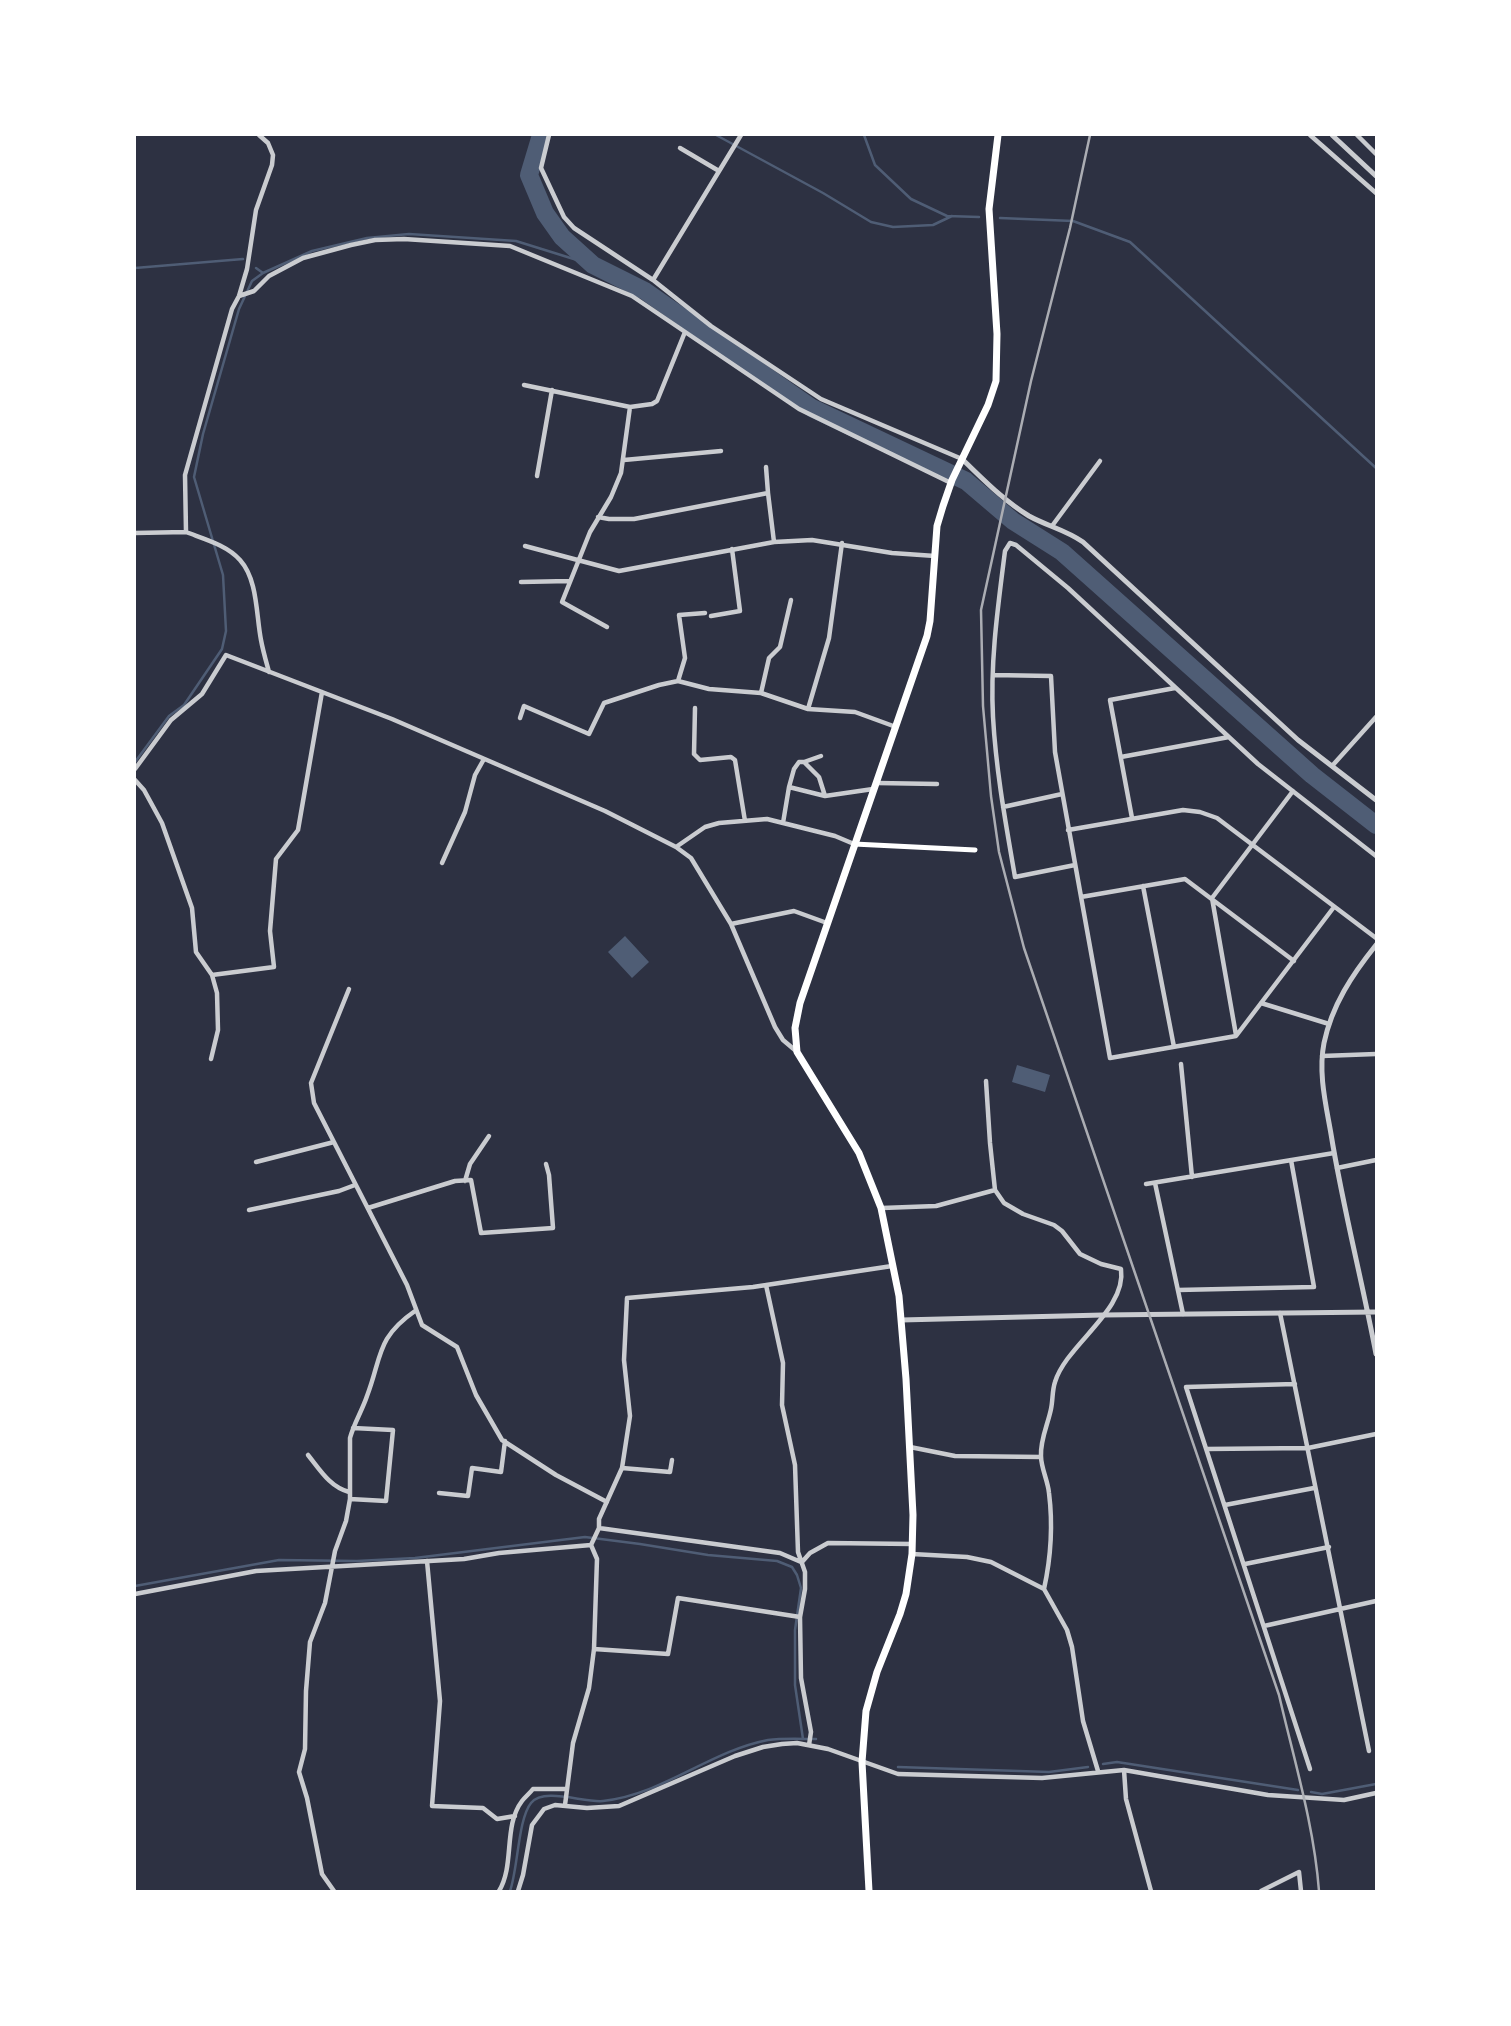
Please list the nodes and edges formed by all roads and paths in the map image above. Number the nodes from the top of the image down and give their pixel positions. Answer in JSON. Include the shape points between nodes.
{"nodes":[{"id":1,"x":259,"y":135,"type":"edge"},
{"id":2,"x":549,"y":135,"type":"edge"},
{"id":3,"x":998,"y":135,"type":"edge"},
{"id":4,"x":1310,"y":135,"type":"edge"},
{"id":5,"x":1332,"y":135,"type":"edge"},
{"id":6,"x":1357,"y":135,"type":"edge"},
{"id":7,"x":740,"y":137,"type":"edge"},
{"id":8,"x":680,"y":148,"type":"dead end"},
{"id":9,"x":1376,"y":153,"type":"edge"},
{"id":10,"x":719,"y":171,"type":"junction"},
{"id":11,"x":1376,"y":176,"type":"edge"},
{"id":12,"x":1376,"y":194,"type":"edge"},
{"id":13,"x":653,"y":280,"type":"junction"},
{"id":14,"x":239,"y":296,"type":"junction"},
{"id":15,"x":685,"y":332,"type":"junction"},
{"id":16,"x":524,"y":385,"type":"dead end"},
{"id":17,"x":552,"y":390,"type":"junction"},
{"id":18,"x":631,"y":407,"type":"junction"},
{"id":19,"x":721,"y":451,"type":"dead end"},
{"id":20,"x":624,"y":460,"type":"junction"},
{"id":21,"x":1100,"y":460,"type":"dead end"},
{"id":22,"x":960,"y":463,"type":"junction"},
{"id":23,"x":766,"y":467,"type":"dead end"},
{"id":24,"x":537,"y":476,"type":"dead end"},
{"id":25,"x":951,"y":482,"type":"junction"},
{"id":26,"x":768,"y":493,"type":"junction"},
{"id":27,"x":598,"y":517,"type":"junction"},
{"id":28,"x":1052,"y":526,"type":"junction"},
{"id":29,"x":135,"y":533,"type":"edge"},
{"id":30,"x":186,"y":533,"type":"junction"},
{"id":31,"x":774,"y":542,"type":"junction"},
{"id":32,"x":842,"y":543,"type":"junction"},
{"id":33,"x":525,"y":546,"type":"dead end"},
{"id":34,"x":732,"y":549,"type":"junction"},
{"id":35,"x":936,"y":556,"type":"junction"},
{"id":36,"x":578,"y":559,"type":"junction"},
{"id":37,"x":569,"y":581,"type":"junction"},
{"id":38,"x":521,"y":582,"type":"dead end"},
{"id":39,"x":791,"y":600,"type":"dead end"},
{"id":40,"x":705,"y":613,"type":"dead end"},
{"id":41,"x":711,"y":616,"type":"dead end"},
{"id":42,"x":607,"y":627,"type":"dead end"},
{"id":43,"x":269,"y":673,"type":"junction"},
{"id":44,"x":993,"y":675,"type":"junction"},
{"id":45,"x":678,"y":681,"type":"junction"},
{"id":46,"x":1176,"y":688,"type":"junction"},
{"id":47,"x":322,"y":692,"type":"junction"},
{"id":48,"x":761,"y":693,"type":"junction"},
{"id":49,"x":695,"y":708,"type":"dead end"},
{"id":50,"x":808,"y":709,"type":"junction"},
{"id":51,"x":1376,"y":717,"type":"edge"},
{"id":52,"x":520,"y":718,"type":"dead end"},
{"id":53,"x":897,"y":727,"type":"junction"},
{"id":54,"x":1229,"y":737,"type":"junction"},
{"id":55,"x":821,"y":756,"type":"dead end"},
{"id":56,"x":1121,"y":757,"type":"junction"},
{"id":57,"x":484,"y":759,"type":"junction"},
{"id":58,"x":804,"y":762,"type":"junction"},
{"id":59,"x":1332,"y":766,"type":"junction"},
{"id":60,"x":135,"y":769,"type":"edge"},
{"id":61,"x":135,"y":780,"type":"edge"},
{"id":62,"x":936,"y":784,"type":"dead end"},
{"id":63,"x":875,"y":786,"type":"junction"},
{"id":64,"x":789,"y":787,"type":"junction"},
{"id":65,"x":1293,"y":791,"type":"junction"},
{"id":66,"x":1062,"y":794,"type":"junction"},
{"id":67,"x":825,"y":796,"type":"junction"},
{"id":68,"x":1376,"y":800,"type":"edge"},
{"id":69,"x":1003,"y":807,"type":"junction"},
{"id":70,"x":1132,"y":818,"type":"junction"},
{"id":71,"x":745,"y":821,"type":"junction"},
{"id":72,"x":783,"y":822,"type":"junction"},
{"id":73,"x":1068,"y":830,"type":"junction"},
{"id":74,"x":853,"y":844,"type":"junction"},
{"id":75,"x":1253,"y":844,"type":"junction"},
{"id":76,"x":676,"y":847,"type":"junction"},
{"id":77,"x":975,"y":850,"type":"dead end"},
{"id":78,"x":1376,"y":856,"type":"edge"},
{"id":79,"x":442,"y":863,"type":"dead end"},
{"id":80,"x":1075,"y":865,"type":"junction"},
{"id":81,"x":1143,"y":886,"type":"junction"},
{"id":82,"x":1081,"y":897,"type":"junction"},
{"id":83,"x":1212,"y":898,"type":"junction"},
{"id":84,"x":1334,"y":907,"type":"junction"},
{"id":85,"x":827,"y":922,"type":"junction"},
{"id":86,"x":731,"y":924,"type":"junction"},
{"id":87,"x":1376,"y":938,"type":"edge"},
{"id":88,"x":1376,"y":945,"type":"edge"},
{"id":89,"x":1294,"y":961,"type":"junction"},
{"id":90,"x":212,"y":975,"type":"junction"},
{"id":91,"x":349,"y":989,"type":"dead end"},
{"id":92,"x":1261,"y":1003,"type":"junction"},
{"id":93,"x":1329,"y":1024,"type":"junction"},
{"id":94,"x":1236,"y":1036,"type":"junction"},
{"id":95,"x":1174,"y":1047,"type":"junction"},
{"id":96,"x":797,"y":1052,"type":"junction"},
{"id":97,"x":1376,"y":1054,"type":"edge"},
{"id":98,"x":1322,"y":1056,"type":"junction"},
{"id":99,"x":211,"y":1059,"type":"dead end"},
{"id":100,"x":1181,"y":1064,"type":"dead end"},
{"id":101,"x":986,"y":1082,"type":"dead end"},
{"id":102,"x":489,"y":1136,"type":"dead end"},
{"id":103,"x":334,"y":1142,"type":"junction"},
{"id":104,"x":1334,"y":1153,"type":"junction"},
{"id":105,"x":1291,"y":1160,"type":"junction"},
{"id":106,"x":1376,"y":1160,"type":"edge"},
{"id":107,"x":256,"y":1162,"type":"dead end"},
{"id":108,"x":546,"y":1164,"type":"dead end"},
{"id":109,"x":1337,"y":1168,"type":"junction"},
{"id":110,"x":1192,"y":1177,"type":"junction"},
{"id":111,"x":465,"y":1181,"type":"junction"},
{"id":112,"x":1155,"y":1183,"type":"junction"},
{"id":113,"x":1146,"y":1184,"type":"dead end"},
{"id":114,"x":355,"y":1185,"type":"junction"},
{"id":115,"x":995,"y":1190,"type":"junction"},
{"id":116,"x":368,"y":1208,"type":"junction"},
{"id":117,"x":881,"y":1208,"type":"junction"},
{"id":118,"x":249,"y":1210,"type":"dead end"},
{"id":119,"x":894,"y":1265,"type":"junction"},
{"id":120,"x":766,"y":1284,"type":"junction"},
{"id":121,"x":1178,"y":1290,"type":"junction"},
{"id":122,"x":415,"y":1311,"type":"junction"},
{"id":123,"x":1368,"y":1312,"type":"junction"},
{"id":124,"x":1376,"y":1312,"type":"edge"},
{"id":125,"x":1280,"y":1313,"type":"junction"},
{"id":126,"x":1183,"y":1314,"type":"junction"},
{"id":127,"x":1103,"y":1315,"type":"junction"},
{"id":128,"x":901,"y":1320,"type":"junction"},
{"id":129,"x":1376,"y":1354,"type":"edge"},
{"id":130,"x":1295,"y":1384,"type":"junction"},
{"id":131,"x":353,"y":1428,"type":"junction"},
{"id":132,"x":1376,"y":1434,"type":"edge"},
{"id":133,"x":505,"y":1441,"type":"junction"},
{"id":134,"x":910,"y":1447,"type":"junction"},
{"id":135,"x":1308,"y":1448,"type":"junction"},
{"id":136,"x":1206,"y":1449,"type":"junction"},
{"id":137,"x":308,"y":1455,"type":"dead end"},
{"id":138,"x":1041,"y":1457,"type":"junction"},
{"id":139,"x":672,"y":1460,"type":"dead end"},
{"id":140,"x":622,"y":1468,"type":"junction"},
{"id":141,"x":1314,"y":1488,"type":"junction"},
{"id":142,"x":439,"y":1493,"type":"dead end"},
{"id":143,"x":350,"y":1496,"type":"junction"},
{"id":144,"x":607,"y":1502,"type":"junction"},
{"id":145,"x":1225,"y":1505,"type":"junction"},
{"id":146,"x":599,"y":1528,"type":"junction"},
{"id":147,"x":591,"y":1545,"type":"junction"},
{"id":148,"x":912,"y":1545,"type":"junction"},
{"id":149,"x":1329,"y":1547,"type":"junction"},
{"id":150,"x":912,"y":1554,"type":"junction"},
{"id":151,"x":427,"y":1561,"type":"junction"},
{"id":152,"x":802,"y":1563,"type":"junction"},
{"id":153,"x":1245,"y":1564,"type":"junction"},
{"id":154,"x":334,"y":1566,"type":"junction"},
{"id":155,"x":1044,"y":1589,"type":"junction"},
{"id":156,"x":135,"y":1594,"type":"edge"},
{"id":157,"x":1376,"y":1601,"type":"edge"},
{"id":158,"x":1340,"y":1608,"type":"junction"},
{"id":159,"x":798,"y":1617,"type":"junction"},
{"id":160,"x":1264,"y":1626,"type":"junction"},
{"id":161,"x":594,"y":1649,"type":"junction"},
{"id":162,"x":809,"y":1745,"type":"junction"},
{"id":163,"x":1369,"y":1751,"type":"dead end"},
{"id":164,"x":862,"y":1762,"type":"junction"},
{"id":165,"x":1310,"y":1769,"type":"dead end"},
{"id":166,"x":1124,"y":1770,"type":"junction"},
{"id":167,"x":1098,"y":1771,"type":"junction"},
{"id":168,"x":566,"y":1791,"type":"junction"},
{"id":169,"x":1376,"y":1793,"type":"edge"},
{"id":170,"x":565,"y":1803,"type":"junction"},
{"id":171,"x":515,"y":1816,"type":"junction"},
{"id":172,"x":334,"y":1891,"type":"edge"},
{"id":173,"x":499,"y":1891,"type":"edge"},
{"id":174,"x":518,"y":1891,"type":"edge"},
{"id":175,"x":869,"y":1891,"type":"edge"},
{"id":176,"x":1151,"y":1891,"type":"edge"},
{"id":177,"x":1261,"y":1891,"type":"edge"},
{"id":178,"x":1301,"y":1891,"type":"edge"}],
"edges":[{"from":1,"to":14,"type":"street","via":[[273,155],[272,165],[256,210]]},
{"from":2,"to":13,"type":"street","via":[[541,168],[564,217],[580,233]]},
{"from":3,"to":22,"type":"highway","via":[[989,209],[998,364],[988,405]]},
{"from":4,"to":12,"type":"street"},
{"from":5,"to":11,"type":"street"},
{"from":6,"to":9,"type":"street"},
{"from":7,"to":10,"type":"street"},
{"from":8,"to":10,"type":"street"},
{"from":10,"to":13,"type":"street"},
{"from":13,"to":22,"type":"street","via":[[711,326],[821,399]]},
{"from":14,"to":15,"type":"street","via":[[303,258],[351,245],[404,239],[499,244],[522,249],[632,296]]},
{"from":14,"to":30,"type":"street","via":[[188,457]]},
{"from":15,"to":18,"type":"street","via":[[657,401]]},
{"from":15,"to":25,"type":"street","via":[[799,409]]},
{"from":16,"to":17,"type":"street"},
{"from":17,"to":18,"type":"street"},
{"from":17,"to":24,"type":"street"},
{"from":18,"to":20,"type":"street"},
{"from":19,"to":20,"type":"street"},
{"from":20,"to":27,"type":"street","via":[[616,487]]},
{"from":21,"to":28,"type":"street"},
{"from":22,"to":25,"type":"highway"},
{"from":22,"to":28,"type":"street","via":[[1028,515]]},
{"from":23,"to":26,"type":"street"},
{"from":25,"to":35,"type":"highway","via":[[937,526]]},
{"from":26,"to":27,"type":"street","via":[[634,519]]},
{"from":26,"to":31,"type":"street"},
{"from":27,"to":36,"type":"street"},
{"from":28,"to":59,"type":"street","via":[[1083,542]]},
{"from":29,"to":30,"type":"street"},
{"from":30,"to":43,"type":"street","via":[[219,545],[240,559],[247,570]]},
{"from":31,"to":32,"type":"street"},
{"from":31,"to":34,"type":"street"},
{"from":32,"to":35,"type":"street"},
{"from":32,"to":50,"type":"street","via":[[829,638]]},
{"from":33,"to":36,"type":"street"},
{"from":34,"to":36,"type":"street","via":[[619,570]]},
{"from":34,"to":41,"type":"street","via":[[740,611]]},
{"from":35,"to":53,"type":"highway","via":[[929,628]]},
{"from":36,"to":37,"type":"street"},
{"from":37,"to":38,"type":"street"},
{"from":37,"to":42,"type":"street","via":[[562,602]]},
{"from":39,"to":48,"type":"street","via":[[780,647],[769,658]]},
{"from":40,"to":45,"type":"street","via":[[679,615],[685,659]]},
{"from":43,"to":47,"type":"street"},
{"from":43,"to":60,"type":"street","via":[[226,655],[202,694],[171,720]]},
{"from":44,"to":46,"type":"street","via":[[1005,551],[1010,543],[1068,588]]},
{"from":44,"to":66,"type":"street","via":[[1051,676]]},
{"from":44,"to":69,"type":"street"},
{"from":45,"to":48,"type":"street"},
{"from":45,"to":52,"type":"street","via":[[604,702],[589,734],[524,706]]},
{"from":46,"to":54,"type":"street"},
{"from":46,"to":56,"type":"street","via":[[1111,700]]},
{"from":47,"to":57,"type":"street"},
{"from":47,"to":90,"type":"street","via":[[298,830],[276,859],[270,931],[274,967]]},
{"from":48,"to":50,"type":"street"},
{"from":49,"to":71,"type":"street","via":[[694,754],[701,760],[735,760]]},
{"from":50,"to":53,"type":"street","via":[[855,712]]},
{"from":51,"to":59,"type":"street"},
{"from":53,"to":63,"type":"highway"},
{"from":54,"to":56,"type":"street"},
{"from":54,"to":65,"type":"street"},
{"from":55,"to":58,"type":"street"},
{"from":56,"to":70,"type":"street"},
{"from":57,"to":76,"type":"street"},
{"from":57,"to":79,"type":"street"},
{"from":58,"to":64,"type":"street","via":[[793,769]]},
{"from":58,"to":67,"type":"street","via":[[819,777]]},
{"from":59,"to":68,"type":"street"},
{"from":61,"to":90,"type":"street","via":[[162,823],[192,908],[196,952]]},
{"from":62,"to":63,"type":"street"},
{"from":63,"to":67,"type":"street"},
{"from":63,"to":74,"type":"highway"},
{"from":64,"to":67,"type":"street"},
{"from":64,"to":72,"type":"street"},
{"from":65,"to":75,"type":"street"},
{"from":65,"to":78,"type":"street"},
{"from":66,"to":69,"type":"street"},
{"from":66,"to":73,"type":"street"},
{"from":69,"to":80,"type":"street","via":[[1015,877]]},
{"from":70,"to":73,"type":"street"},
{"from":70,"to":75,"type":"street","via":[[1200,812],[1217,818]]},
{"from":71,"to":72,"type":"street"},
{"from":71,"to":76,"type":"street","via":[[705,827]]},
{"from":72,"to":74,"type":"street"},
{"from":73,"to":80,"type":"street"},
{"from":74,"to":77,"type":"main road"},
{"from":74,"to":85,"type":"highway"},
{"from":75,"to":83,"type":"street"},
{"from":75,"to":84,"type":"street"},
{"from":76,"to":86,"type":"street","via":[[691,858]]},
{"from":80,"to":82,"type":"street"},
{"from":81,"to":82,"type":"street"},
{"from":81,"to":83,"type":"street","via":[[1185,879]]},
{"from":81,"to":95,"type":"street"},
{"from":82,"to":95,"type":"street","via":[[1110,1058]]},
{"from":83,"to":89,"type":"street"},
{"from":83,"to":94,"type":"street"},
{"from":84,"to":87,"type":"street"},
{"from":84,"to":89,"type":"street"},
{"from":85,"to":86,"type":"street","via":[[794,911]]},
{"from":85,"to":96,"type":"highway","via":[[800,1003]]},
{"from":86,"to":96,"type":"street","via":[[775,1027]]},
{"from":88,"to":93,"type":"street","via":[[1346,986]]},
{"from":89,"to":92,"type":"street"},
{"from":90,"to":99,"type":"street","via":[[218,1030]]},
{"from":91,"to":103,"type":"street","via":[[312,1083],[314,1102]]},
{"from":92,"to":93,"type":"street"},
{"from":92,"to":94,"type":"street"},
{"from":93,"to":98,"type":"street"},
{"from":94,"to":95,"type":"street"},
{"from":96,"to":117,"type":"highway","via":[[859,1153]]},
{"from":97,"to":98,"type":"street"},
{"from":98,"to":104,"type":"street"},
{"from":100,"to":110,"type":"street"},
{"from":101,"to":115,"type":"street"},
{"from":102,"to":111,"type":"street","via":[[470,1164]]},
{"from":103,"to":107,"type":"street"},
{"from":103,"to":114,"type":"street"},
{"from":104,"to":105,"type":"street"},
{"from":104,"to":109,"type":"street"},
{"from":105,"to":110,"type":"street"},
{"from":105,"to":121,"type":"street","via":[[1314,1287]]},
{"from":106,"to":109,"type":"street"},
{"from":108,"to":111,"type":"street","via":[[553,1228],[481,1233],[471,1180]]},
{"from":109,"to":123,"type":"street"},
{"from":110,"to":112,"type":"street"},
{"from":111,"to":116,"type":"street"},
{"from":112,"to":113,"type":"street"},
{"from":112,"to":121,"type":"street"},
{"from":114,"to":116,"type":"street"},
{"from":114,"to":118,"type":"street"},
{"from":115,"to":117,"type":"street","via":[[936,1206]]},
{"from":115,"to":127,"type":"street","via":[[1014,1210],[1054,1224],[1080,1254],[1121,1269],[1112,1304]]},
{"from":116,"to":122,"type":"street","via":[[407,1285]]},
{"from":117,"to":119,"type":"highway"},
{"from":119,"to":120,"type":"street"},
{"from":119,"to":128,"type":"highway"},
{"from":120,"to":140,"type":"street","via":[[627,1298],[624,1360],[631,1407]]},
{"from":120,"to":152,"type":"street","via":[[783,1363],[782,1405],[796,1465]]},
{"from":121,"to":126,"type":"street"},
{"from":122,"to":131,"type":"street","via":[[387,1336]]},
{"from":122,"to":133,"type":"street","via":[[422,1325],[457,1348],[476,1395]]},
{"from":123,"to":124,"type":"street"},
{"from":123,"to":125,"type":"street"},
{"from":123,"to":129,"type":"street"},
{"from":125,"to":126,"type":"street"},
{"from":125,"to":130,"type":"street"},
{"from":126,"to":127,"type":"street"},
{"from":127,"to":128,"type":"street"},
{"from":127,"to":138,"type":"street","via":[[1058,1375]]},
{"from":128,"to":134,"type":"highway"},
{"from":130,"to":135,"type":"street"},
{"from":130,"to":136,"type":"street","via":[[1186,1387]]},
{"from":131,"to":143,"type":"street"},
{"from":131,"to":143,"type":"street","via":[[393,1430],[386,1501]]},
{"from":132,"to":135,"type":"street"},
{"from":133,"to":142,"type":"street","via":[[501,1472],[472,1468],[468,1496]]},
{"from":133,"to":144,"type":"street"},
{"from":134,"to":138,"type":"street","via":[[955,1456]]},
{"from":134,"to":148,"type":"highway"},
{"from":135,"to":136,"type":"street"},
{"from":135,"to":141,"type":"street"},
{"from":136,"to":145,"type":"street"},
{"from":137,"to":143,"type":"street","via":[[332,1484]]},
{"from":138,"to":155,"type":"street","via":[[1049,1491],[1051,1547]]},
{"from":139,"to":140,"type":"street","via":[[670,1472]]},
{"from":140,"to":144,"type":"street"},
{"from":141,"to":145,"type":"street"},
{"from":141,"to":149,"type":"street"},
{"from":143,"to":154,"type":"street"},
{"from":144,"to":146,"type":"street"},
{"from":145,"to":153,"type":"street"},
{"from":146,"to":147,"type":"street"},
{"from":146,"to":152,"type":"street","via":[[780,1553]]},
{"from":147,"to":151,"type":"street"},
{"from":147,"to":161,"type":"street","via":[[597,1559]]},
{"from":148,"to":150,"type":"highway"},
{"from":148,"to":152,"type":"street","via":[[828,1543]]},
{"from":149,"to":153,"type":"street"},
{"from":149,"to":158,"type":"street"},
{"from":150,"to":155,"type":"street","via":[[991,1562]]},
{"from":150,"to":164,"type":"highway","via":[[906,1594],[866,1711]]},
{"from":151,"to":154,"type":"street"},
{"from":151,"to":171,"type":"street","via":[[440,1701],[432,1806],[483,1808],[497,1819]]},
{"from":152,"to":159,"type":"street","via":[[805,1589]]},
{"from":153,"to":160,"type":"street"},
{"from":154,"to":156,"type":"street","via":[[256,1571]]},
{"from":154,"to":172,"type":"street","via":[[326,1603],[310,1642],[305,1749],[299,1772],[322,1874]]},
{"from":155,"to":167,"type":"street","via":[[1067,1630],[1083,1721]]},
{"from":157,"to":158,"type":"street"},
{"from":158,"to":160,"type":"street"},
{"from":158,"to":163,"type":"street"},
{"from":159,"to":161,"type":"street","via":[[678,1598],[668,1654]]},
{"from":159,"to":162,"type":"street"},
{"from":160,"to":165,"type":"street"},
{"from":161,"to":168,"type":"street"},
{"from":162,"to":164,"type":"street"},
{"from":162,"to":170,"type":"street","via":[[763,1747],[735,1756],[620,1806],[587,1808]]},
{"from":164,"to":167,"type":"street","via":[[898,1774],[1042,1778]]},
{"from":164,"to":175,"type":"highway"},
{"from":166,"to":167,"type":"street"},
{"from":166,"to":169,"type":"street","via":[[1268,1795],[1344,1800]]},
{"from":166,"to":176,"type":"street","via":[[1126,1799]]},
{"from":168,"to":170,"type":"street"},
{"from":168,"to":171,"type":"street","via":[[533,1789]]},
{"from":170,"to":174,"type":"street","via":[[544,1809],[532,1825]]},
{"from":171,"to":173,"type":"street","via":[[507,1872]]},
{"from":177,"to":178,"type":"street","via":[[1299,1872]]}]}
